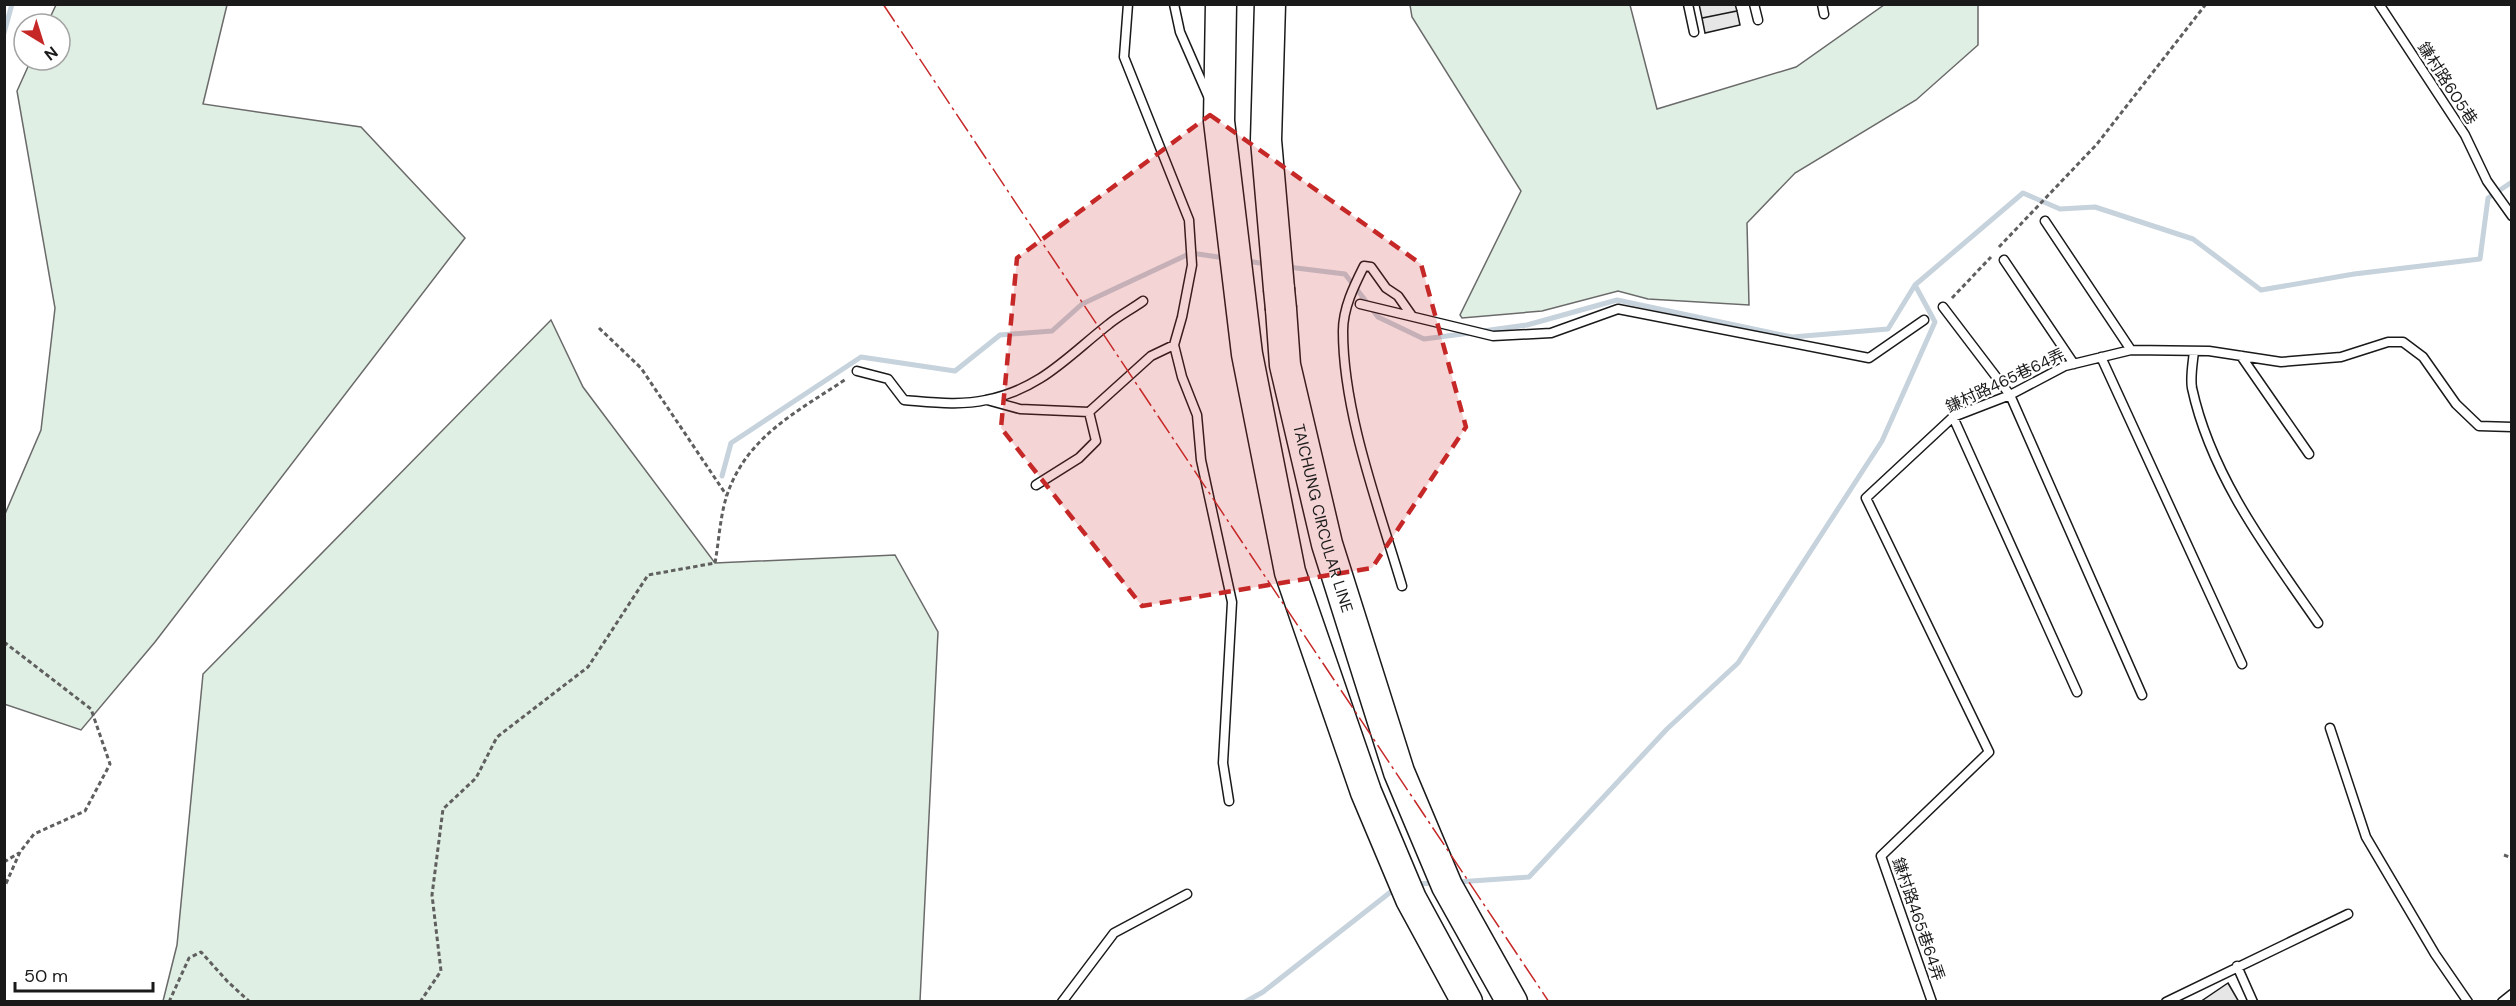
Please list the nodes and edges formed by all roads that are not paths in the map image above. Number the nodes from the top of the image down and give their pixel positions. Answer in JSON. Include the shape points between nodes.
{"nodes":[{"id":1,"x":1128,"y":4,"type":"edge"},
{"id":2,"x":1174,"y":4,"type":"edge"},
{"id":3,"x":1221,"y":4,"type":"edge"},
{"id":4,"x":1270,"y":4,"type":"edge"},
{"id":5,"x":1688,"y":4,"type":"edge"},
{"id":6,"x":1754,"y":4,"type":"edge"},
{"id":7,"x":1821,"y":4,"type":"edge"},
{"id":8,"x":2379,"y":4,"type":"edge"},
{"id":9,"x":1824,"y":14,"type":"dead end"},
{"id":10,"x":1758,"y":20,"type":"dead end"},
{"id":11,"x":1694,"y":32,"type":"dead end"},
{"id":12,"x":1219,"y":121,"type":"junction"},
{"id":13,"x":2511,"y":216,"type":"edge"},
{"id":14,"x":2045,"y":221,"type":"dead end"},
{"id":15,"x":2004,"y":260,"type":"dead end"},
{"id":16,"x":1143,"y":301,"type":"dead end"},
{"id":17,"x":1360,"y":304,"type":"dead end"},
{"id":18,"x":1943,"y":308,"type":"road end"},
{"id":19,"x":1412,"y":316,"type":"junction"},
{"id":20,"x":1924,"y":320,"type":"dead end"},
{"id":21,"x":1174,"y":345,"type":"junction"},
{"id":22,"x":2131,"y":350,"type":"junction"},
{"id":23,"x":2194,"y":351,"type":"junction"},
{"id":24,"x":2241,"y":356,"type":"junction"},
{"id":25,"x":2101,"y":357,"type":"junction"},
{"id":26,"x":2074,"y":364,"type":"junction"},
{"id":27,"x":857,"y":371,"type":"road end"},
{"id":28,"x":2010,"y":395,"type":"junction"},
{"id":29,"x":986,"y":400,"type":"junction"},
{"id":30,"x":1089,"y":412,"type":"junction"},
{"id":31,"x":1953,"y":417,"type":"junction"},
{"id":32,"x":2511,"y":427,"type":"edge"},
{"id":33,"x":2309,"y":454,"type":"dead end"},
{"id":34,"x":1036,"y":485,"type":"dead end"},
{"id":35,"x":1402,"y":586,"type":"dead end"},
{"id":36,"x":2318,"y":623,"type":"dead end"},
{"id":37,"x":2242,"y":664,"type":"dead end"},
{"id":38,"x":2077,"y":692,"type":"dead end"},
{"id":39,"x":2142,"y":695,"type":"dead end"},
{"id":40,"x":2330,"y":728,"type":"dead end"},
{"id":41,"x":1229,"y":801,"type":"dead end"},
{"id":42,"x":1187,"y":894,"type":"dead end"},
{"id":43,"x":2348,"y":914,"type":"dead end"},
{"id":44,"x":2236,"y":966,"type":"junction"},
{"id":45,"x":2511,"y":994,"type":"edge"},
{"id":46,"x":1062,"y":1002,"type":"edge"},
{"id":47,"x":1467,"y":1002,"type":"edge"},
{"id":48,"x":1512,"y":1002,"type":"edge"},
{"id":49,"x":1932,"y":1002,"type":"edge"},
{"id":50,"x":2166,"y":1002,"type":"edge"},
{"id":51,"x":2253,"y":1002,"type":"edge"},
{"id":52,"x":2468,"y":1002,"type":"edge"},
{"id":53,"x":2502,"y":1002,"type":"edge"}],
"edges":[{"from":1,"to":21,"type":"lane","via":[[1124,57],[1189,220],[1192,265]]},
{"from":2,"to":12,"type":"lane","via":[[1180,32]]},
{"from":3,"to":12,"type":"highway"},
{"from":4,"to":48,"type":"highway","name":"TAICHUNG CIRCULAR LINE","via":[[1266,140],[1285,365],[1327,544],[1399,772],[1444,880]]},
{"from":5,"to":11,"type":"lane"},
{"from":6,"to":10,"type":"lane"},
{"from":7,"to":9,"type":"lane"},
{"from":8,"to":13,"type":"lane","name":"鎌村路605巷","via":[[2465,135],[2487,181]]},
{"from":12,"to":47,"type":"highway","via":[[1247,354],[1290,572],[1365,792],[1405,885]]},
{"from":14,"to":22,"type":"lane"},
{"from":15,"to":26,"type":"lane"},
{"from":16,"to":29,"type":"lane","via":[[1034,383]]},
{"from":17,"to":19,"type":"lane"},
{"from":18,"to":28,"type":"lane"},
{"from":19,"to":20,"type":"lane","via":[[1493,336],[1551,333],[1618,309],[1869,358]]},
{"from":19,"to":35,"type":"lane","via":[[1371,267],[1364,266],[1350,295],[1343,330],[1350,399]]},
{"from":21,"to":30,"type":"lane","via":[[1151,356]]},
{"from":21,"to":41,"type":"lane","via":[[1197,415],[1201,460],[1232,602],[1224,763]]},
{"from":22,"to":23,"type":"lane","name":"鎌村路465巷64弄"},
{"from":22,"to":25,"type":"lane","name":"鎌村路465巷64弄"},
{"from":23,"to":24,"type":"lane","name":"鎌村路465巷64弄"},
{"from":23,"to":36,"type":"lane","via":[[2191,386],[2212,451],[2254,531]]},
{"from":24,"to":32,"type":"lane","name":"鎌村路465巷64弄","via":[[2281,362],[2340,357],[2388,342],[2403,342],[2423,357],[2456,404],[2479,426]]},
{"from":24,"to":33,"type":"lane"},
{"from":25,"to":26,"type":"lane","name":"鎌村路465巷64弄"},
{"from":25,"to":37,"type":"lane"},
{"from":26,"to":28,"type":"lane","name":"鎌村路465巷64弄"},
{"from":27,"to":29,"type":"lane","via":[[888,379],[904,400]]},
{"from":28,"to":31,"type":"lane","name":"鎌村路465巷64弄"},
{"from":28,"to":39,"type":"lane"},
{"from":29,"to":30,"type":"lane","via":[[1020,410]]},
{"from":30,"to":34,"type":"lane","via":[[1096,441],[1079,458]]},
{"from":31,"to":38,"type":"lane"},
{"from":31,"to":49,"type":"lane","name":"鎌村路465巷64弄","via":[[1866,498],[1989,752],[1881,856]]},
{"from":40,"to":52,"type":"lane","via":[[2366,837]]},
{"from":42,"to":46,"type":"lane","via":[[1114,933]]},
{"from":43,"to":44,"type":"lane"},
{"from":44,"to":50,"type":"lane"},
{"from":44,"to":51,"type":"lane"},
{"from":45,"to":53,"type":"lane"}]}
